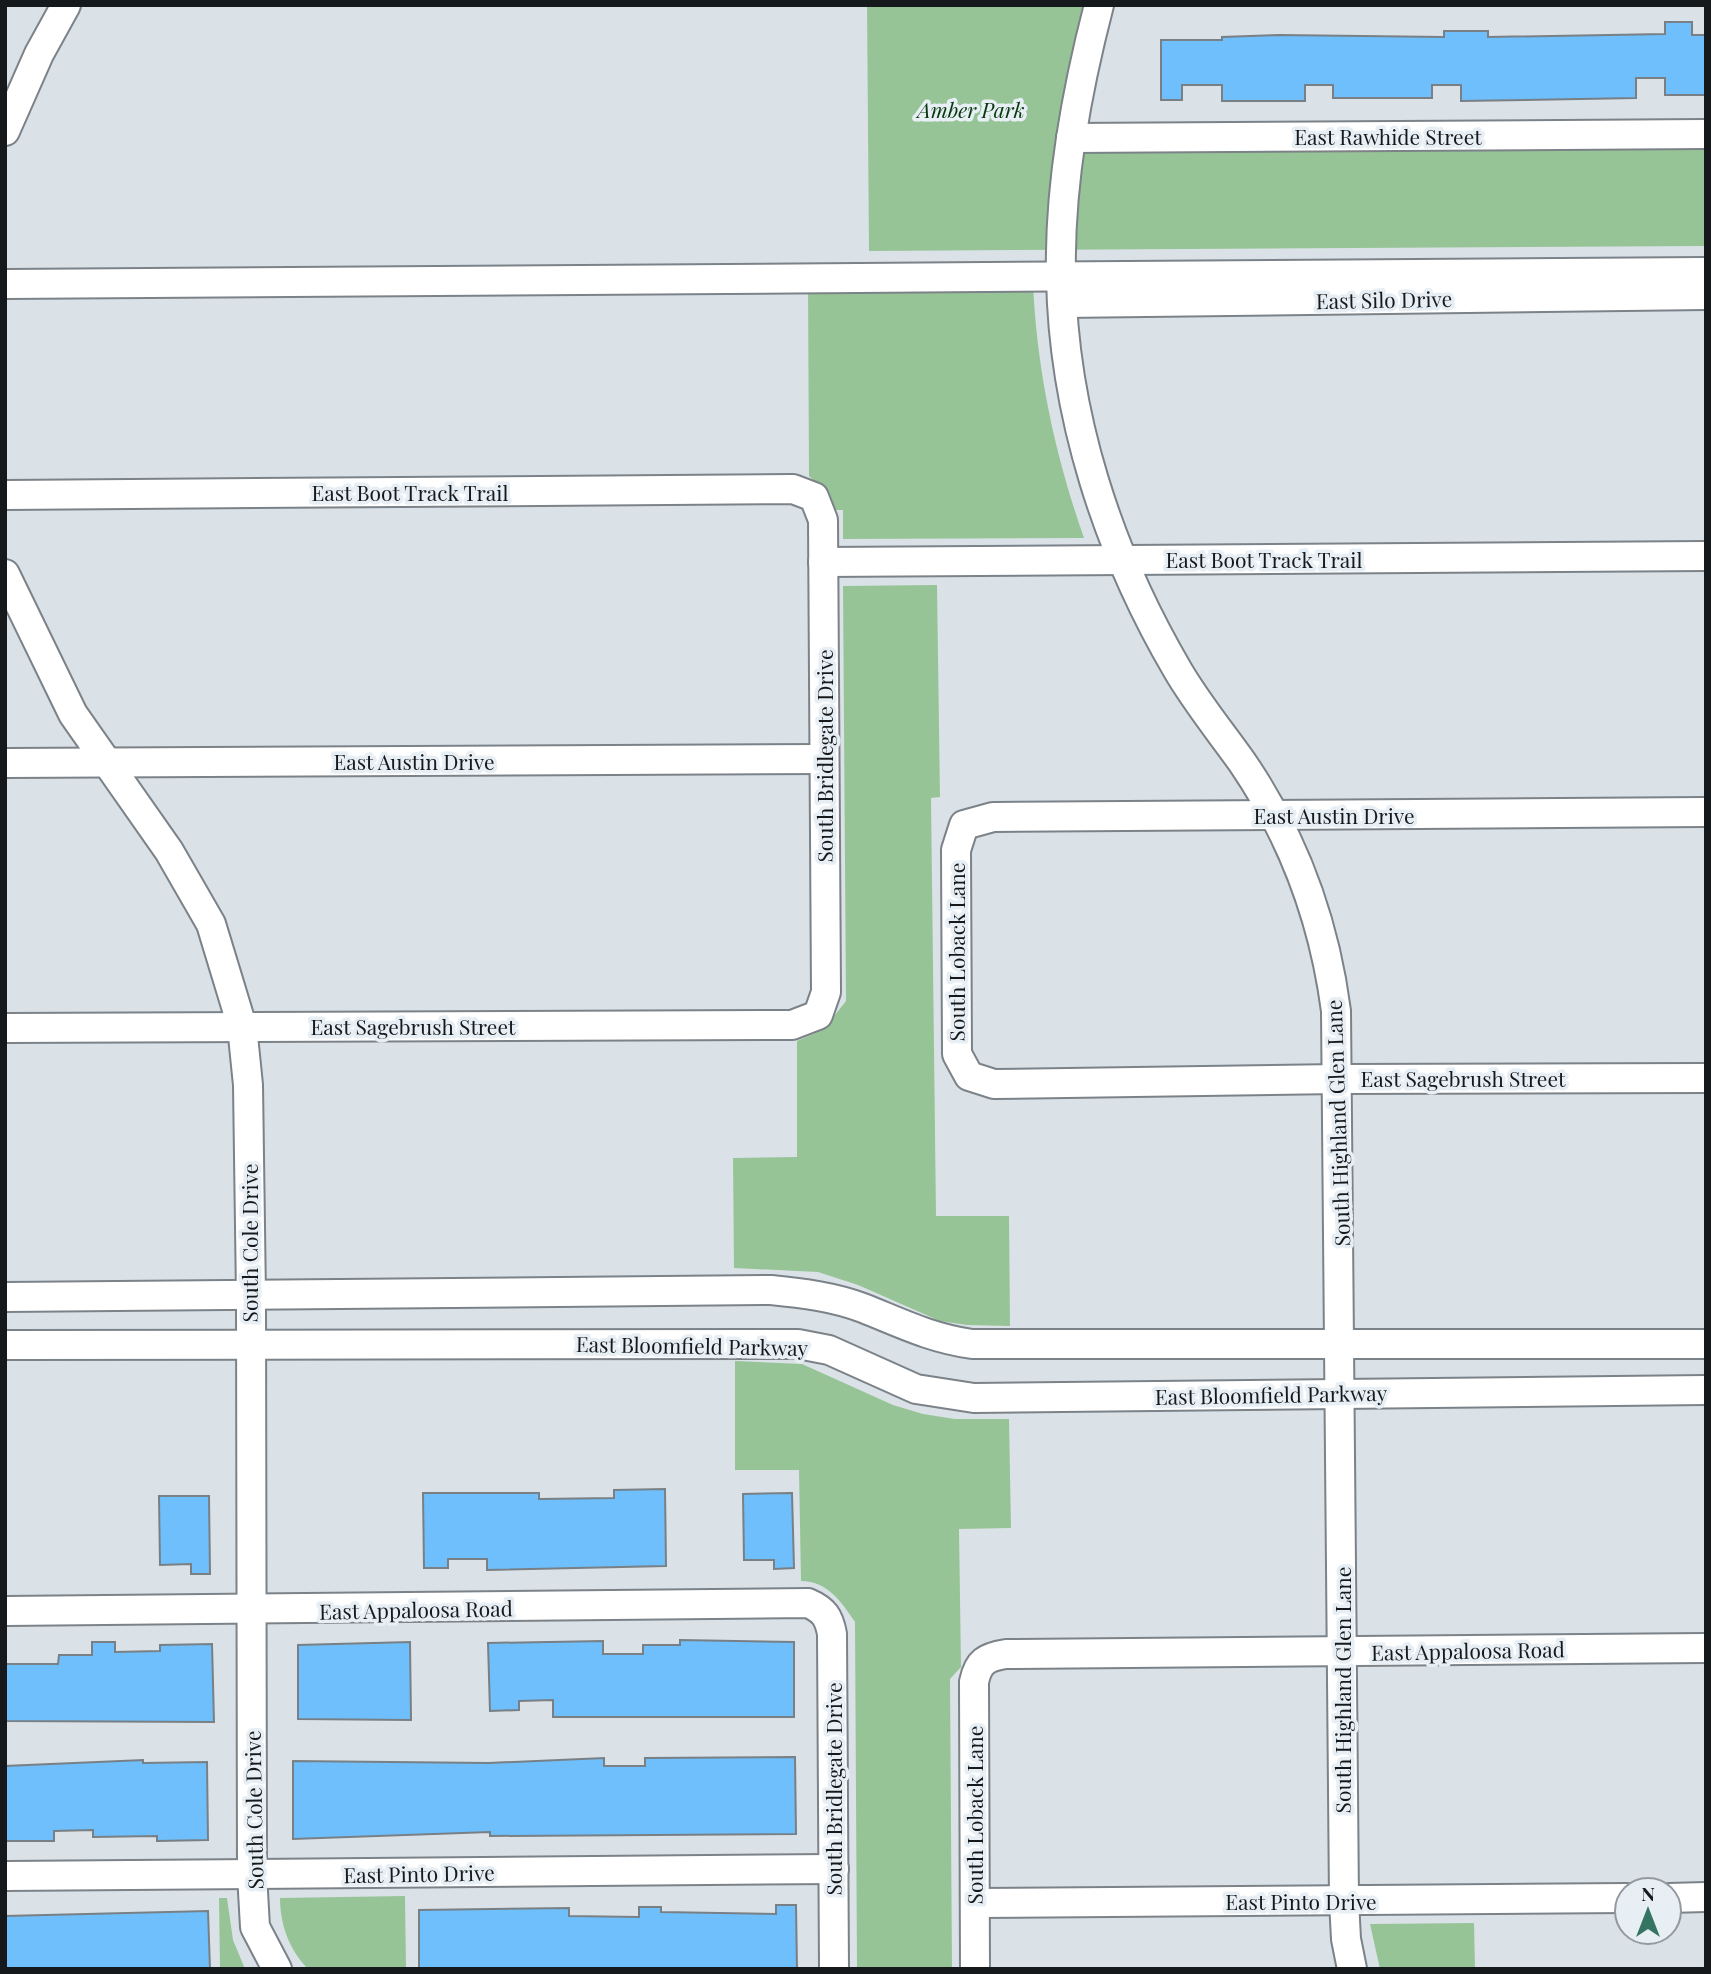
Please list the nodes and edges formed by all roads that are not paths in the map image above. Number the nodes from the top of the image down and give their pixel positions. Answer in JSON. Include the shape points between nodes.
{"nodes":[{"id":1,"x":66,"y":5,"type":"edge"},
{"id":2,"x":1099,"y":5,"type":"edge"},
{"id":3,"x":5,"y":131,"type":"edge"},
{"id":4,"x":1706,"y":134,"type":"edge"},
{"id":5,"x":1071,"y":138,"type":"junction"},
{"id":6,"x":1706,"y":272,"type":"edge"},
{"id":7,"x":5,"y":284,"type":"edge"},
{"id":8,"x":1062,"y":290,"type":"junction"},
{"id":9,"x":1706,"y":295,"type":"edge"},
{"id":10,"x":5,"y":495,"type":"edge"},
{"id":11,"x":814,"y":497,"type":"joint"},
{"id":12,"x":1706,"y":556,"type":"edge"},
{"id":13,"x":1122,"y":561,"type":"junction"},
{"id":14,"x":823,"y":562,"type":"junction"},
{"id":15,"x":5,"y":574,"type":"edge"},
{"id":16,"x":824,"y":759,"type":"junction"},
{"id":17,"x":5,"y":763,"type":"edge"},
{"id":18,"x":107,"y":763,"type":"junction"},
{"id":19,"x":1706,"y":812,"type":"edge"},
{"id":20,"x":1275,"y":815,"type":"junction"},
{"id":21,"x":964,"y":825,"type":"joint"},
{"id":22,"x":818,"y":1015,"type":"joint"},
{"id":23,"x":242,"y":1026,"type":"junction"},
{"id":24,"x":5,"y":1028,"type":"edge"},
{"id":25,"x":969,"y":1076,"type":"joint"},
{"id":26,"x":1706,"y":1078,"type":"edge"},
{"id":27,"x":1339,"y":1079,"type":"junction"},
{"id":28,"x":5,"y":1297,"type":"edge"},
{"id":29,"x":251,"y":1297,"type":"junction"},
{"id":30,"x":249,"y":1344,"type":"junction"},
{"id":31,"x":1706,"y":1344,"type":"edge"},
{"id":32,"x":5,"y":1345,"type":"edge"},
{"id":33,"x":1341,"y":1346,"type":"junction"},
{"id":34,"x":1706,"y":1390,"type":"edge"},
{"id":35,"x":1340,"y":1393,"type":"junction"},
{"id":36,"x":5,"y":1611,"type":"edge"},
{"id":37,"x":251,"y":1611,"type":"junction"},
{"id":38,"x":824,"y":1612,"type":"joint"},
{"id":39,"x":1706,"y":1648,"type":"edge"},
{"id":40,"x":1342,"y":1651,"type":"junction"},
{"id":41,"x":980,"y":1662,"type":"joint"},
{"id":42,"x":834,"y":1869,"type":"junction"},
{"id":43,"x":252,"y":1874,"type":"junction"},
{"id":44,"x":5,"y":1876,"type":"edge"},
{"id":45,"x":1706,"y":1897,"type":"edge"},
{"id":46,"x":1613,"y":1898,"type":"edge"},
{"id":47,"x":1683,"y":1898,"type":"edge"},
{"id":48,"x":1344,"y":1901,"type":"junction"},
{"id":49,"x":975,"y":1903,"type":"junction"},
{"id":50,"x":277,"y":1969,"type":"edge"},
{"id":51,"x":834,"y":1969,"type":"edge"},
{"id":52,"x":975,"y":1969,"type":"edge"},
{"id":53,"x":1352,"y":1969,"type":"edge"}],
"edges":[{"from":1,"to":3,"type":"street"},
{"from":2,"to":5,"type":"street","name":"South Highland Glen Lane"},
{"from":4,"to":5,"type":"street","name":"East Rawhide Street"},
{"from":5,"to":8,"type":"street","name":"South Highland Glen Lane"},
{"from":6,"to":8,"type":"street"},
{"from":7,"to":8,"type":"street"},
{"from":8,"to":9,"type":"street","name":"East Silo Drive"},
{"from":8,"to":13,"type":"street","name":"South Highland Glen Lane","via":[[1074,396],[1088,457]]},
{"from":10,"to":11,"type":"street","name":"East Boot Track Trail","via":[[793,489]]},
{"from":11,"to":14,"type":"street","name":"South Bridlegate Drive","via":[[823,520]]},
{"from":12,"to":13,"type":"street","name":"East Boot Track Trail"},
{"from":13,"to":14,"type":"street","name":"East Boot Track Trail"},
{"from":13,"to":20,"type":"street","name":"South Highland Glen Lane","via":[[1141,606],[1179,672]]},
{"from":14,"to":16,"type":"street","name":"South Bridlegate Drive"},
{"from":15,"to":18,"type":"street","name":"South Cole Drive","via":[[73,714]]},
{"from":16,"to":18,"type":"street","name":"East Austin Drive"},
{"from":16,"to":22,"type":"street","name":"South Bridlegate Drive","via":[[826,992]]},
{"from":17,"to":18,"type":"street","name":"East Austin Drive"},
{"from":18,"to":23,"type":"street","name":"South Cole Drive","via":[[169,851],[211,924]]},
{"from":19,"to":20,"type":"street","name":"East Austin Drive"},
{"from":20,"to":21,"type":"street","name":"East Austin Drive","via":[[993,817]]},
{"from":20,"to":27,"type":"street","name":"South Highland Glen Lane","via":[[1324,937],[1336,1011]]},
{"from":21,"to":25,"type":"street","name":"South Loback Lane","via":[[956,850],[957,1054]]},
{"from":22,"to":23,"type":"street","name":"East Sagebrush Street","via":[[792,1025]]},
{"from":23,"to":24,"type":"street","name":"East Sagebrush Street"},
{"from":23,"to":29,"type":"street","name":"South Cole Drive","via":[[248,1085]]},
{"from":25,"to":27,"type":"street","name":"East Sagebrush Street","via":[[994,1084]]},
{"from":26,"to":27,"type":"street","name":"East Sagebrush Street"},
{"from":27,"to":33,"type":"street","name":"South Highland Glen Lane"},
{"from":28,"to":29,"type":"street"},
{"from":29,"to":30,"type":"street","name":"South Cole Drive"},
{"from":29,"to":33,"type":"street","via":[[771,1290],[862,1307],[924,1335],[972,1344]]},
{"from":30,"to":32,"type":"street","name":"East Bloomfield Parkway"},
{"from":30,"to":35,"type":"street","name":"East Bloomfield Parkway","via":[[798,1344],[829,1350],[916,1389],[974,1398]]},
{"from":30,"to":37,"type":"street","name":"South Cole Drive"},
{"from":31,"to":33,"type":"street"},
{"from":33,"to":35,"type":"street","name":"South Highland Glen Lane"},
{"from":34,"to":35,"type":"street","name":"East Bloomfield Parkway"},
{"from":35,"to":40,"type":"street","name":"South Highland Glen Lane"},
{"from":36,"to":37,"type":"street","name":"East Appaloosa Road"},
{"from":37,"to":38,"type":"street","name":"East Appaloosa Road","via":[[808,1603]]},
{"from":37,"to":43,"type":"street","name":"South Cole Drive"},
{"from":38,"to":42,"type":"street","name":"South Bridlegate Drive","via":[[832,1634]]},
{"from":39,"to":40,"type":"street","name":"East Appaloosa Road"},
{"from":40,"to":41,"type":"street","name":"East Appaloosa Road","via":[[1006,1654]]},
{"from":40,"to":48,"type":"street","name":"South Highland Glen Lane"},
{"from":41,"to":49,"type":"street","name":"South Loback Lane","via":[[974,1682]]},
{"from":42,"to":43,"type":"street","name":"East Pinto Drive"},
{"from":42,"to":51,"type":"street","name":"South Bridlegate Drive"},
{"from":43,"to":44,"type":"street","name":"East Pinto Drive"},
{"from":43,"to":50,"type":"street","name":"South Cole Drive","via":[[255,1927]]},
{"from":45,"to":47,"type":"street"},
{"from":46,"to":48,"type":"street","name":"East Pinto Drive"},
{"from":48,"to":49,"type":"street","name":"East Pinto Drive"},
{"from":48,"to":53,"type":"street","name":"South Highland Glen Lane"},
{"from":49,"to":52,"type":"street","name":"South Loback Lane"}]}
